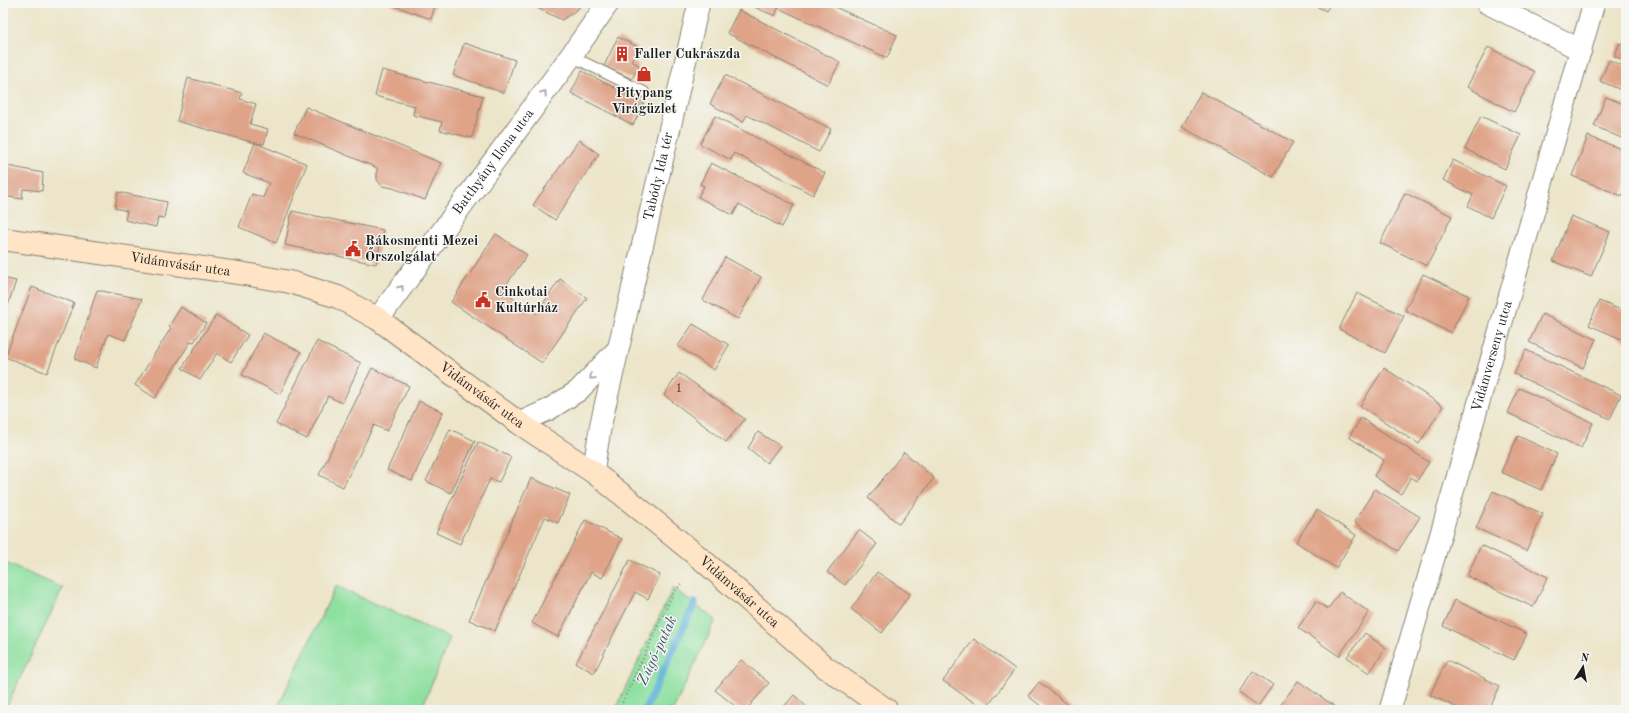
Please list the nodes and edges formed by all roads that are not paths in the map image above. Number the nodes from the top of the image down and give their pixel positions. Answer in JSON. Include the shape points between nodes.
{"nodes":[{"id":1,"x":608,"y":3,"type":"edge"},
{"id":2,"x":699,"y":3,"type":"edge"},
{"id":3,"x":1487,"y":3,"type":"edge"},
{"id":4,"x":1594,"y":3,"type":"edge"},
{"id":5,"x":1581,"y":50,"type":"junction"},
{"id":6,"x":571,"y":56,"type":"junction"},
{"id":7,"x":644,"y":92,"type":"dead end"},
{"id":8,"x":3,"y":239,"type":"edge"},
{"id":9,"x":378,"y":319,"type":"junction"},
{"id":10,"x":619,"y":349,"type":"junction"},
{"id":11,"x":519,"y":422,"type":"junction"},
{"id":12,"x":593,"y":472,"type":"junction"},
{"id":13,"x":888,"y":710,"type":"edge"},
{"id":14,"x":1390,"y":710,"type":"edge"}],
"edges":[{"from":1,"to":6,"type":"street","name":"Batthyány Ilona utca"},
{"from":2,"to":10,"type":"street","name":"Tabódy Ida tér"},
{"from":3,"to":5,"type":"street"},
{"from":4,"to":5,"type":"street","name":"Vidámverseny utca"},
{"from":5,"to":14,"type":"street","name":"Vidámverseny utca"},
{"from":6,"to":7,"type":"lane"},
{"from":9,"to":6,"type":"street","name":"Batthyány Ilona utca","one_way":true},
{"from":8,"to":9,"type":"main road","name":"Vidámvásár utca","via":[[290,282],[338,297]]},
{"from":9,"to":11,"type":"main road","name":"Vidámvásár utca"},
{"from":10,"to":11,"type":"street","one_way":true,"via":[[578,391],[548,410]]},
{"from":10,"to":12,"type":"street","name":"Tabódy Ida tér","via":[[601,423]]},
{"from":11,"to":12,"type":"main road","name":"Vidámvásár utca"},
{"from":12,"to":13,"type":"main road","name":"Vidámvásár utca","via":[[706,563],[825,667]]}]}
